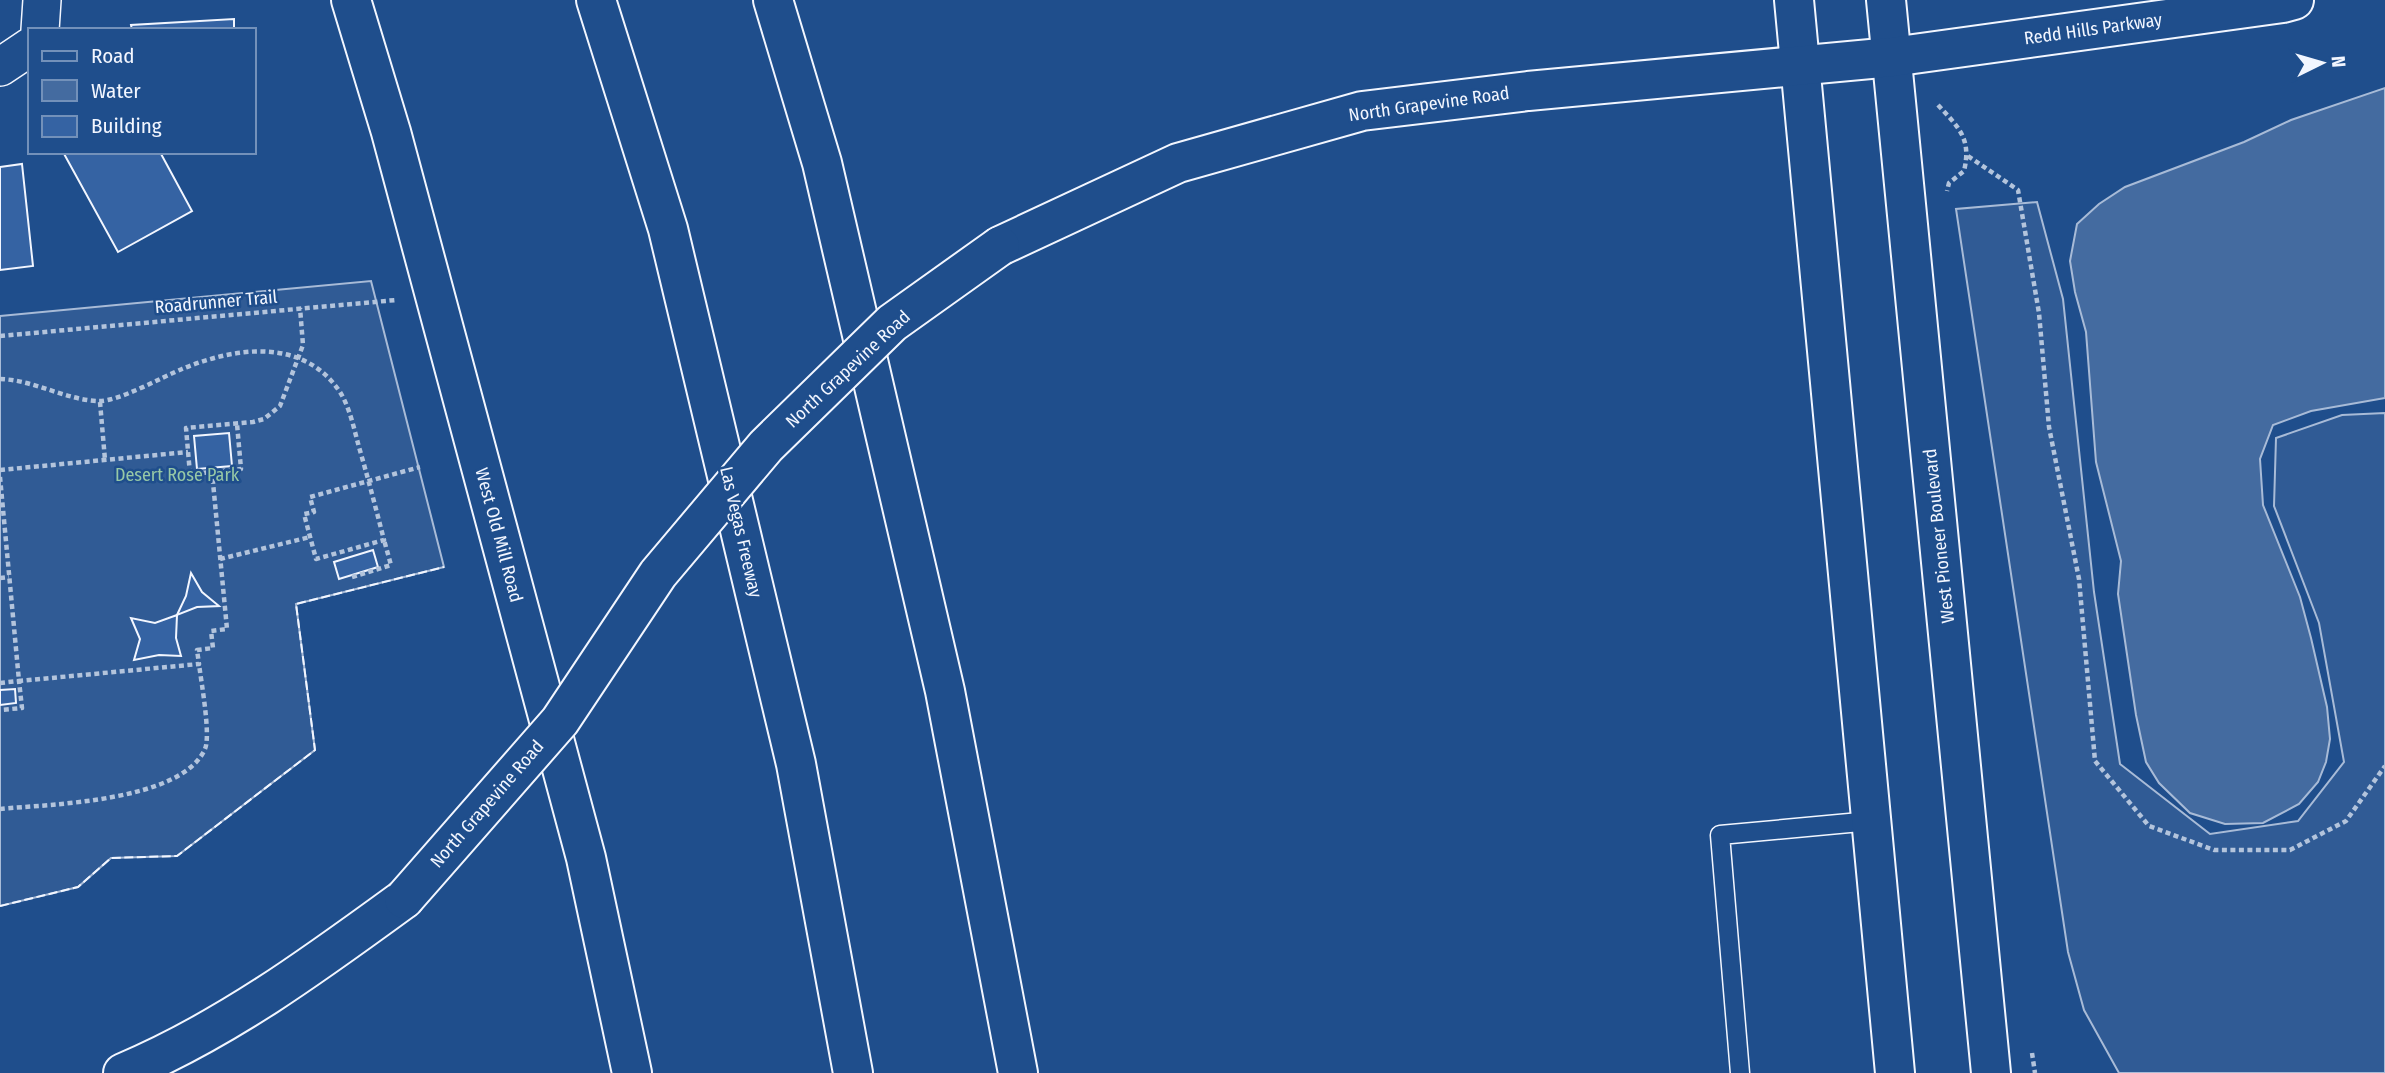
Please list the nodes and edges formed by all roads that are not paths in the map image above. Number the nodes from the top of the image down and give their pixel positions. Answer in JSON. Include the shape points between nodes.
{"nodes":[{"id":1,"x":42,"y":0,"type":"edge"},
{"id":2,"x":351,"y":0,"type":"edge"},
{"id":3,"x":596,"y":0,"type":"edge"},
{"id":4,"x":773,"y":0,"type":"edge"},
{"id":5,"x":1794,"y":0,"type":"edge"},
{"id":6,"x":1886,"y":0,"type":"edge"},
{"id":7,"x":2294,"y":0,"type":"edge"},
{"id":8,"x":40,"y":28,"type":"edge"},
{"id":9,"x":28,"y":48,"type":"edge"},
{"id":10,"x":1892,"y":57,"type":"junction"},
{"id":11,"x":0,"y":67,"type":"edge"},
{"id":12,"x":1800,"y":67,"type":"junction"},
{"id":13,"x":1871,"y":821,"type":"junction"},
{"id":14,"x":123,"y":1073,"type":"edge"},
{"id":15,"x":632,"y":1073,"type":"edge"},
{"id":16,"x":853,"y":1073,"type":"edge"},
{"id":17,"x":1018,"y":1073,"type":"edge"},
{"id":18,"x":1740,"y":1073,"type":"edge"},
{"id":19,"x":1895,"y":1073,"type":"edge"},
{"id":20,"x":1991,"y":1073,"type":"edge"}],
"edges":[{"from":1,"to":8,"type":"street"},
{"from":2,"to":15,"type":"main road","name":"West Old Mill Road","via":[[391,132],[586,858]]},
{"from":3,"to":16,"type":"main road","name":"Las Vegas Freeway","via":[[668,229],[796,764]]},
{"from":4,"to":17,"type":"main road","via":[[822,163],[945,691]]},
{"from":5,"to":12,"type":"main road"},
{"from":6,"to":10,"type":"main road","name":"West Pioneer Boulevard"},
{"from":7,"to":10,"type":"main road","name":"Redd Hills Parkway"},
{"from":9,"to":11,"type":"street"},
{"from":10,"to":12,"type":"main road","name":"Redd Hills Parkway"},
{"from":10,"to":20,"type":"main road","name":"West Pioneer Boulevard"},
{"from":12,"to":13,"type":"main road"},
{"from":12,"to":14,"type":"main road","name":"North Grapevine Road","bridge":true,"via":[[1362,111],[1178,163],[1000,246],[892,323],[766,446],[659,574],[560,721],[404,900],[293,979],[161,1057]]},
{"from":13,"to":18,"type":"lane","via":[[1720,835]]},
{"from":13,"to":19,"type":"main road"}]}
